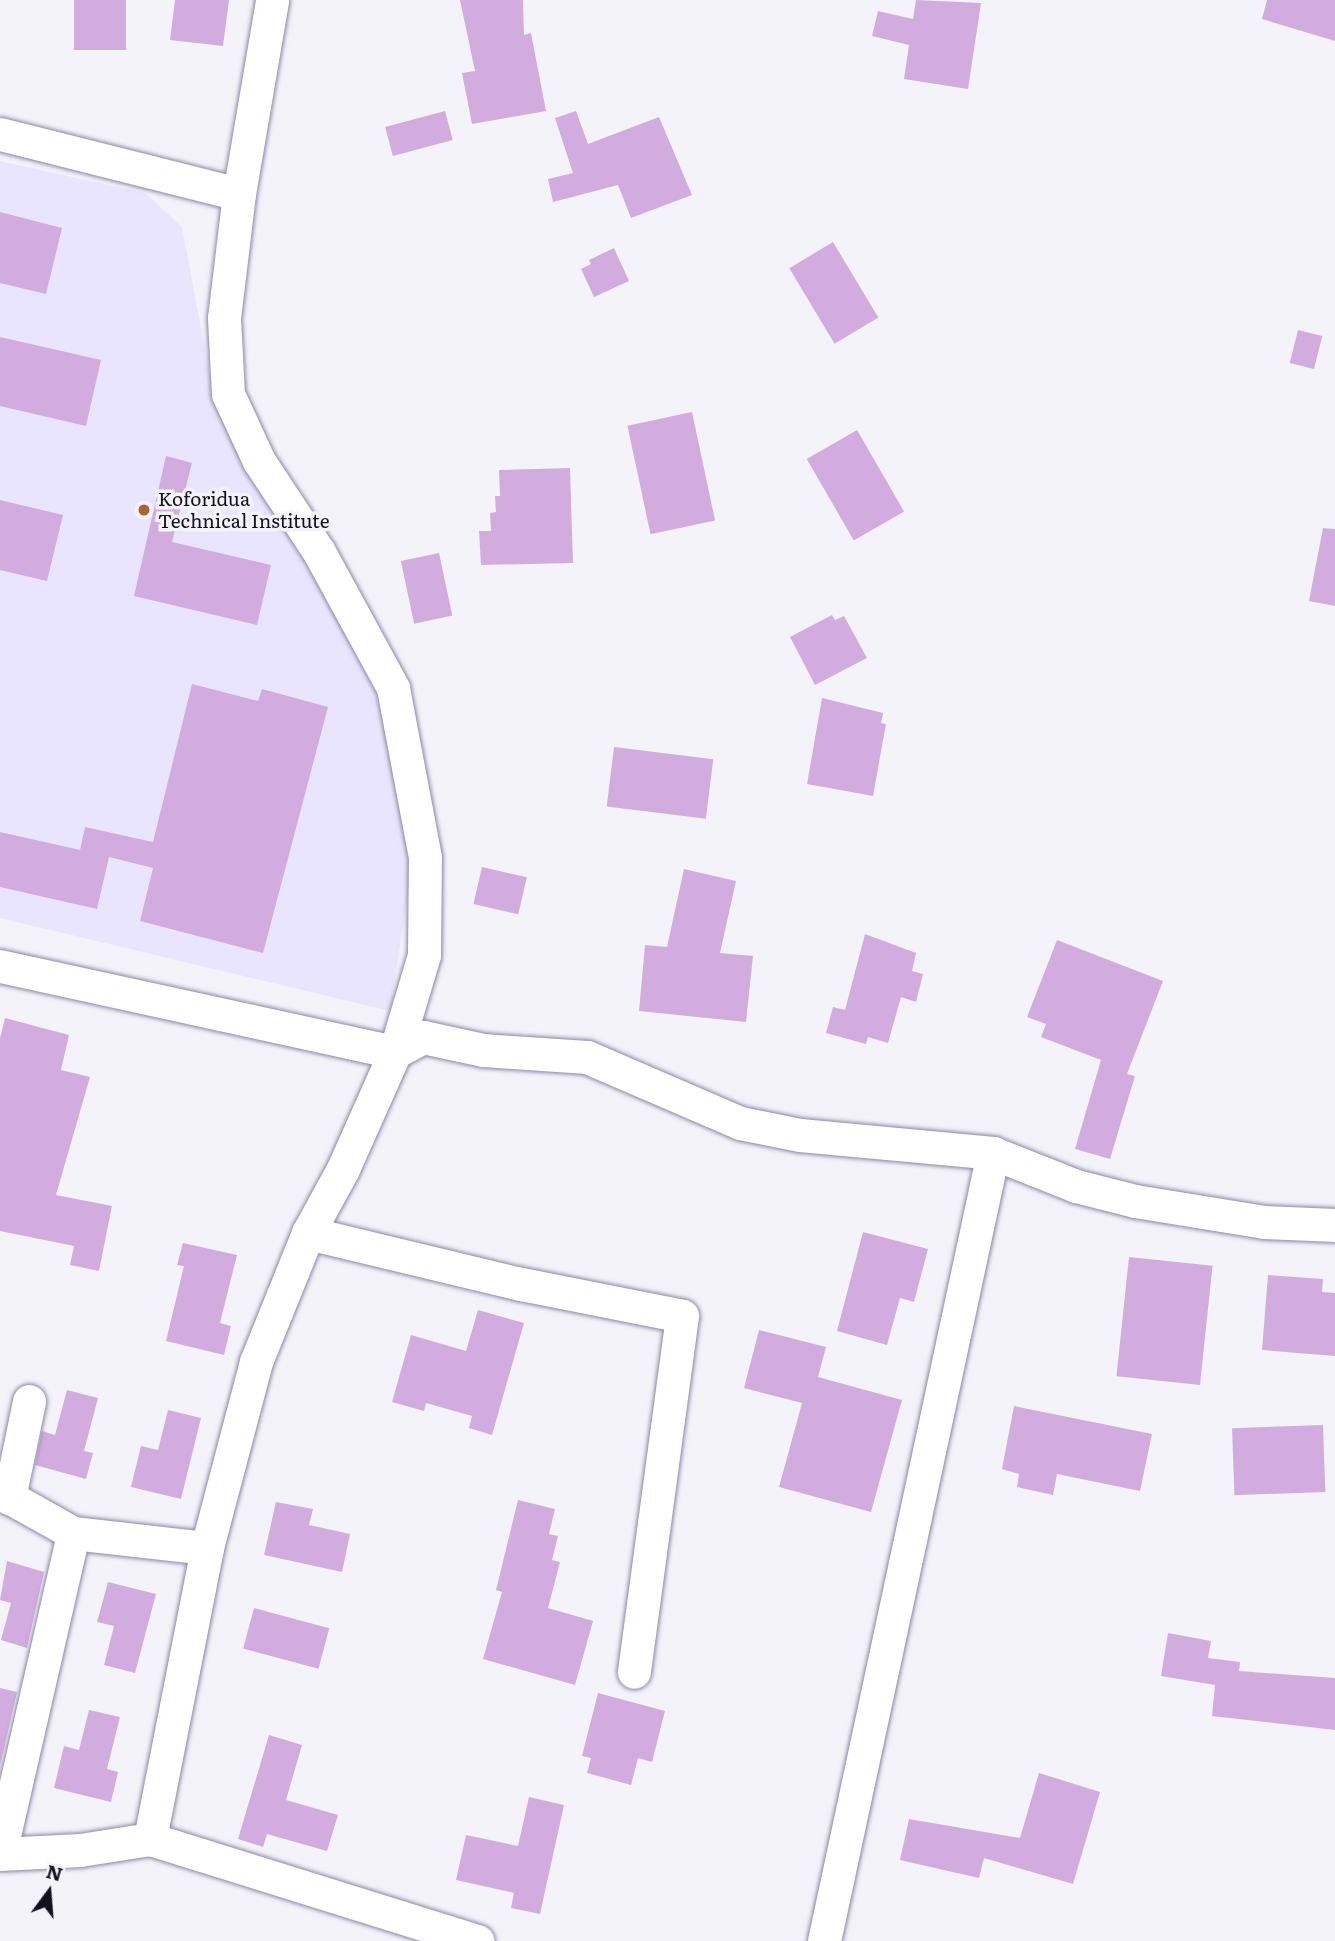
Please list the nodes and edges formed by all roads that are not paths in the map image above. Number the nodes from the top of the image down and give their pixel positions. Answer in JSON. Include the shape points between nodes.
{"nodes":[{"id":1,"x":272,"y":0,"type":"edge"},
{"id":2,"x":0,"y":134,"type":"edge"},
{"id":3,"x":239,"y":194,"type":"junction"},
{"id":4,"x":0,"y":966,"type":"edge"},
{"id":5,"x":395,"y":1052,"type":"junction"},
{"id":6,"x":993,"y":1153,"type":"junction"},
{"id":7,"x":1335,"y":1225,"type":"edge"},
{"id":8,"x":308,"y":1233,"type":"junction"},
{"id":9,"x":29,"y":1401,"type":"dead end"},
{"id":10,"x":5,"y":1495,"type":"edge"},
{"id":11,"x":73,"y":1533,"type":"junction"},
{"id":12,"x":206,"y":1548,"type":"junction"},
{"id":13,"x":634,"y":1672,"type":"dead end"},
{"id":14,"x":150,"y":1839,"type":"junction"},
{"id":15,"x":0,"y":1854,"type":"edge"},
{"id":16,"x":477,"y":1941,"type":"edge"},
{"id":17,"x":824,"y":1941,"type":"edge"}],
"edges":[{"from":1,"to":3,"type":"street"},
{"from":2,"to":3,"type":"street"},
{"from":3,"to":5,"type":"street","via":[[224,318],[228,394],[259,461],[319,552],[393,688],[425,857],[424,955]]},
{"from":4,"to":5,"type":"street"},
{"from":5,"to":6,"type":"street","via":[[423,1037],[483,1050],[587,1057],[740,1123],[800,1136]]},
{"from":5,"to":8,"type":"street","via":[[344,1170]]},
{"from":6,"to":7,"type":"street","via":[[1076,1186],[1135,1200],[1264,1222]]},
{"from":6,"to":17,"type":"street"},
{"from":8,"to":12,"type":"street","via":[[256,1362]]},
{"from":8,"to":13,"type":"street","via":[[521,1284],[682,1316]]},
{"from":9,"to":10,"type":"street"},
{"from":10,"to":11,"type":"street"},
{"from":11,"to":12,"type":"street"},
{"from":11,"to":15,"type":"street"},
{"from":12,"to":14,"type":"street"},
{"from":14,"to":15,"type":"street","via":[[80,1850]]},
{"from":14,"to":16,"type":"street"}]}
